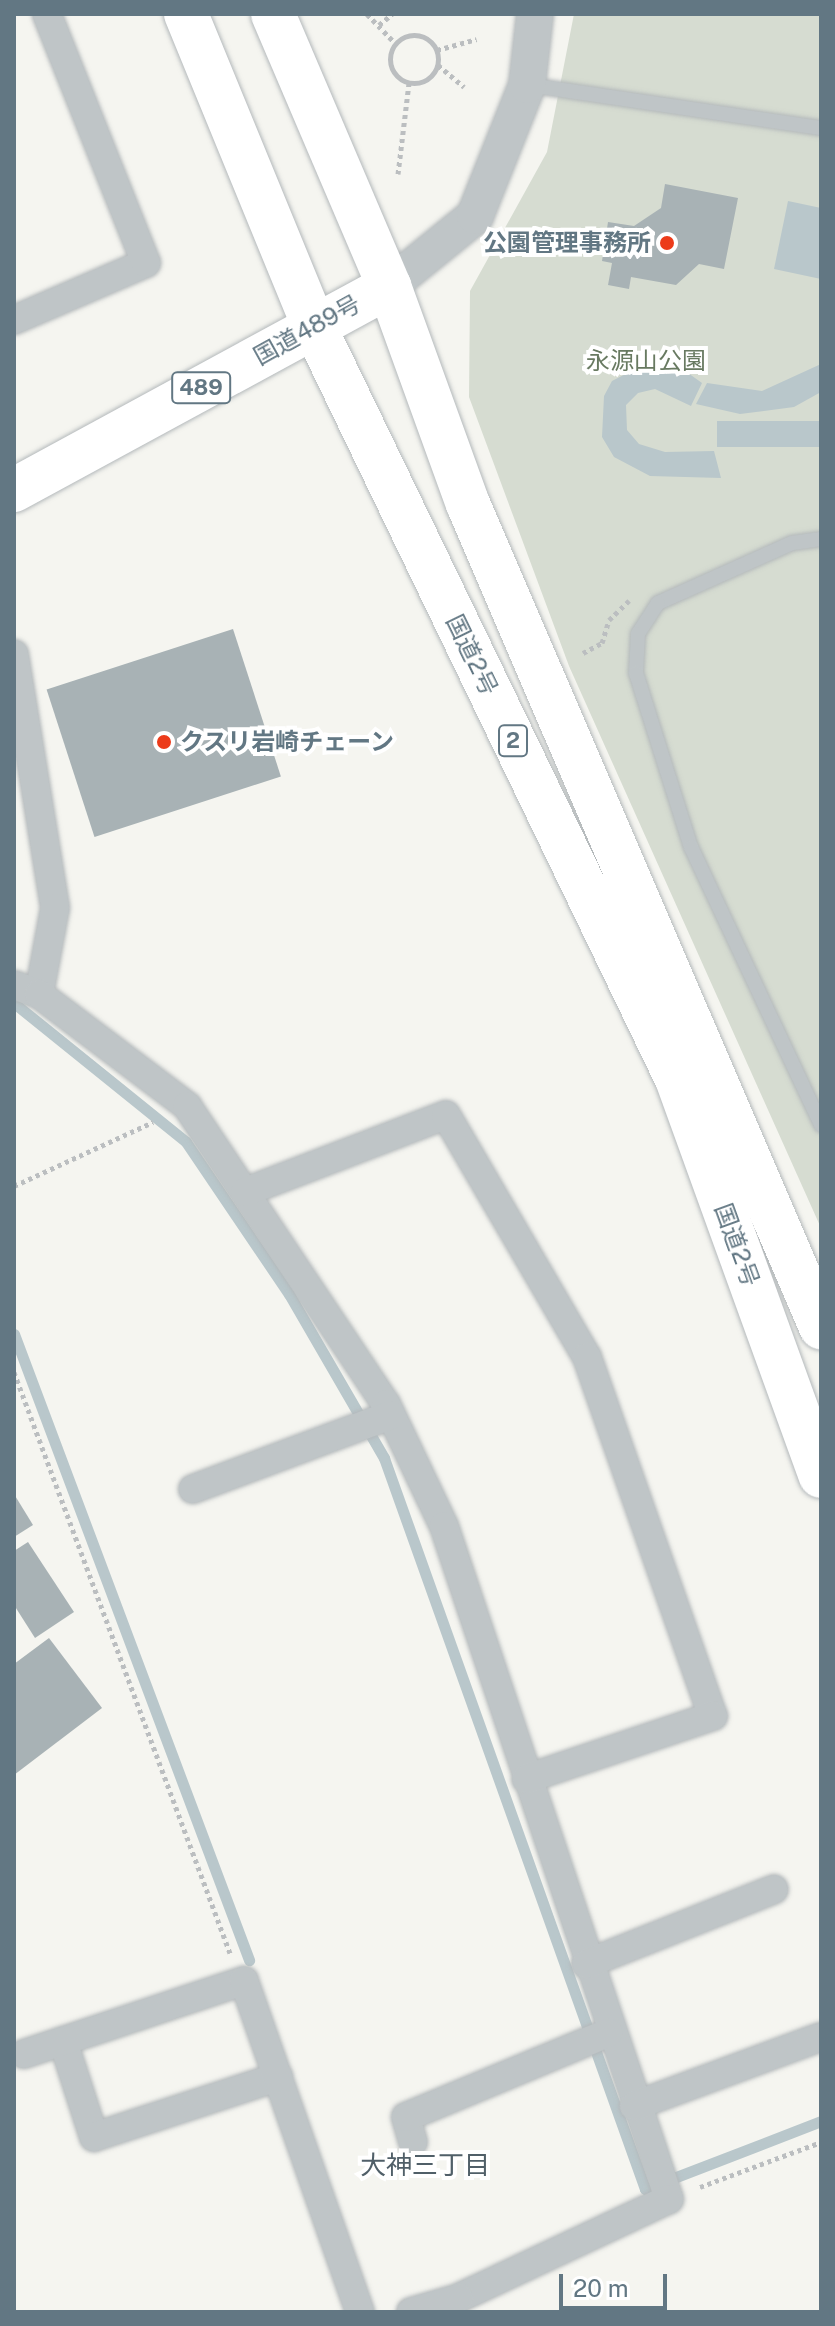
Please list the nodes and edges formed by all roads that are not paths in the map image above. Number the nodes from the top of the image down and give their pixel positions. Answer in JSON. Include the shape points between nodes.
{"nodes":[{"id":1,"x":47,"y":14,"type":"edge"},
{"id":2,"x":186,"y":14,"type":"edge"},
{"id":3,"x":273,"y":14,"type":"edge"},
{"id":4,"x":535,"y":14,"type":"edge"},
{"id":5,"x":527,"y":85,"type":"junction"},
{"id":6,"x":821,"y":128,"type":"edge"},
{"id":7,"x":389,"y":286,"type":"junction"},
{"id":8,"x":14,"y":320,"type":"edge"},
{"id":9,"x":314,"y":326,"type":"junction"},
{"id":10,"x":14,"y":490,"type":"edge"},
{"id":11,"x":821,"y":539,"type":"edge"},
{"id":12,"x":14,"y":654,"type":"edge"},
{"id":13,"x":26,"y":989,"type":"edge"},
{"id":14,"x":821,"y":1125,"type":"edge"},
{"id":15,"x":245,"y":1192,"type":"junction"},
{"id":16,"x":821,"y":1327,"type":"edge"},
{"id":17,"x":391,"y":1415,"type":"junction"},
{"id":18,"x":821,"y":1476,"type":"edge"},
{"id":19,"x":193,"y":1489,"type":"dead end"},
{"id":20,"x":526,"y":1779,"type":"junction"},
{"id":21,"x":774,"y":1889,"type":"dead end"},
{"id":22,"x":586,"y":1964,"type":"junction"},
{"id":23,"x":608,"y":2033,"type":"junction"},
{"id":24,"x":821,"y":2037,"type":"edge"},
{"id":25,"x":63,"y":2041,"type":"junction"},
{"id":26,"x":24,"y":2054,"type":"dead end"},
{"id":27,"x":278,"y":2077,"type":"junction"},
{"id":28,"x":634,"y":2106,"type":"junction"},
{"id":29,"x":413,"y":2142,"type":"dead end"},
{"id":30,"x":426,"y":2311,"type":"edge"},
{"id":31,"x":360,"y":2312,"type":"edge"}],
"edges":[{"from":1,"to":8,"type":"street","via":[[146,263]]},
{"from":2,"to":9,"type":"highway","name":"国道2号","number":"2"},
{"from":3,"to":7,"type":"highway","name":"国道2号","number":"2"},
{"from":4,"to":5,"type":"street"},
{"from":5,"to":6,"type":"lane"},
{"from":5,"to":7,"type":"street","via":[[475,216]]},
{"from":7,"to":9,"type":"highway","name":"国道489号","number":"489"},
{"from":7,"to":16,"type":"highway","name":"国道2号","number":"2","via":[[468,504]]},
{"from":9,"to":10,"type":"highway","name":"国道489号","number":"489"},
{"from":9,"to":18,"type":"highway","name":"国道2号","number":"2","via":[[677,1079]]},
{"from":11,"to":14,"type":"lane","via":[[792,543],[658,603],[638,634],[636,673],[691,847]]},
{"from":12,"to":13,"type":"street","via":[[55,908]]},
{"from":13,"to":15,"type":"street","via":[[187,1106]]},
{"from":15,"to":17,"type":"street"},
{"from":15,"to":20,"type":"street","via":[[446,1115],[587,1357],[713,1716]]},
{"from":17,"to":19,"type":"street"},
{"from":17,"to":20,"type":"street","via":[[444,1526]]},
{"from":20,"to":22,"type":"street"},
{"from":21,"to":22,"type":"street"},
{"from":22,"to":23,"type":"street"},
{"from":23,"to":28,"type":"street"},
{"from":23,"to":29,"type":"street","via":[[406,2117]]},
{"from":24,"to":28,"type":"street"},
{"from":25,"to":26,"type":"street"},
{"from":25,"to":27,"type":"street","via":[[244,1981]]},
{"from":25,"to":27,"type":"street","via":[[94,2137]]},
{"from":27,"to":31,"type":"street"},
{"from":28,"to":30,"type":"street","via":[[669,2199]]}]}
